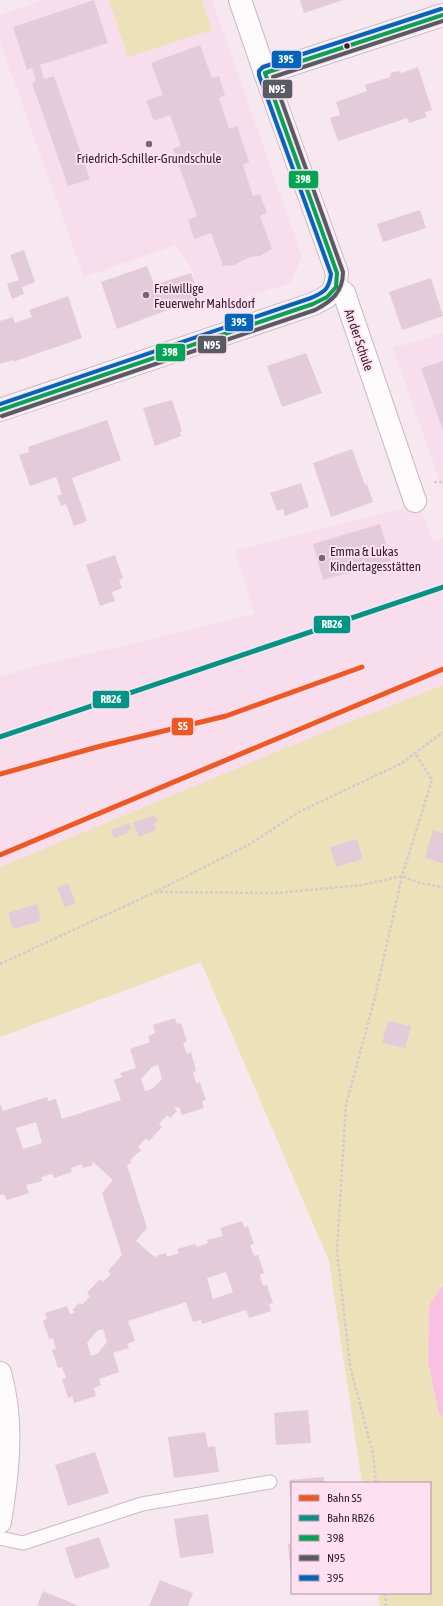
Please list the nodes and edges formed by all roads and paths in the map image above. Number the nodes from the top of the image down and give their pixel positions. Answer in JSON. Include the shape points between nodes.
{"nodes":[{"id":1,"x":240,"y":0,"type":"edge"},
{"id":2,"x":443,"y":15,"type":"edge"},
{"id":3,"x":265,"y":73,"type":"junction"},
{"id":4,"x":336,"y":287,"type":"junction"},
{"id":5,"x":0,"y":410,"type":"edge"},
{"id":6,"x":430,"y":481,"type":"dead end"},
{"id":7,"x":443,"y":482,"type":"edge"},
{"id":8,"x":415,"y":501,"type":"dead end"},
{"id":9,"x":443,"y":732,"type":"edge"},
{"id":10,"x":415,"y":754,"type":"junction"},
{"id":11,"x":402,"y":876,"type":"junction"},
{"id":12,"x":443,"y":887,"type":"edge"},
{"id":13,"x":155,"y":892,"type":"junction"},
{"id":14,"x":0,"y":964,"type":"edge"},
{"id":15,"x":0,"y":1373,"type":"edge"},
{"id":16,"x":270,"y":1482,"type":"dead end"},
{"id":17,"x":376,"y":1482,"type":"edge"},
{"id":18,"x":0,"y":1522,"type":"edge"},
{"id":19,"x":0,"y":1538,"type":"edge"},
{"id":20,"x":385,"y":1594,"type":"edge"},
{"id":21,"x":386,"y":1606,"type":"edge"}],
"edges":[{"from":1,"to":3,"type":"street"},
{"from":2,"to":3,"type":"street"},
{"from":3,"to":4,"type":"street","via":[[337,273]]},
{"from":4,"to":5,"type":"street","via":[[327,297],[313,304]]},
{"from":4,"to":8,"type":"street","name":"An der Schule","via":[[344,293]]},
{"from":6,"to":7,"type":"path"},
{"from":9,"to":10,"type":"path"},
{"from":10,"to":11,"type":"path","via":[[432,780]]},
{"from":10,"to":13,"type":"path","via":[[402,763],[298,812],[250,844]]},
{"from":11,"to":12,"type":"path","via":[[420,883]]},
{"from":11,"to":13,"type":"path","via":[[362,885],[277,893]]},
{"from":11,"to":17,"type":"path","via":[[375,996],[346,1105],[337,1250],[350,1366],[373,1454]]},
{"from":13,"to":14,"type":"path"},
{"from":15,"to":18,"type":"street","via":[[9,1429],[5,1492]]},
{"from":16,"to":19,"type":"lane","via":[[142,1504],[22,1543]]},
{"from":20,"to":21,"type":"path"}]}
